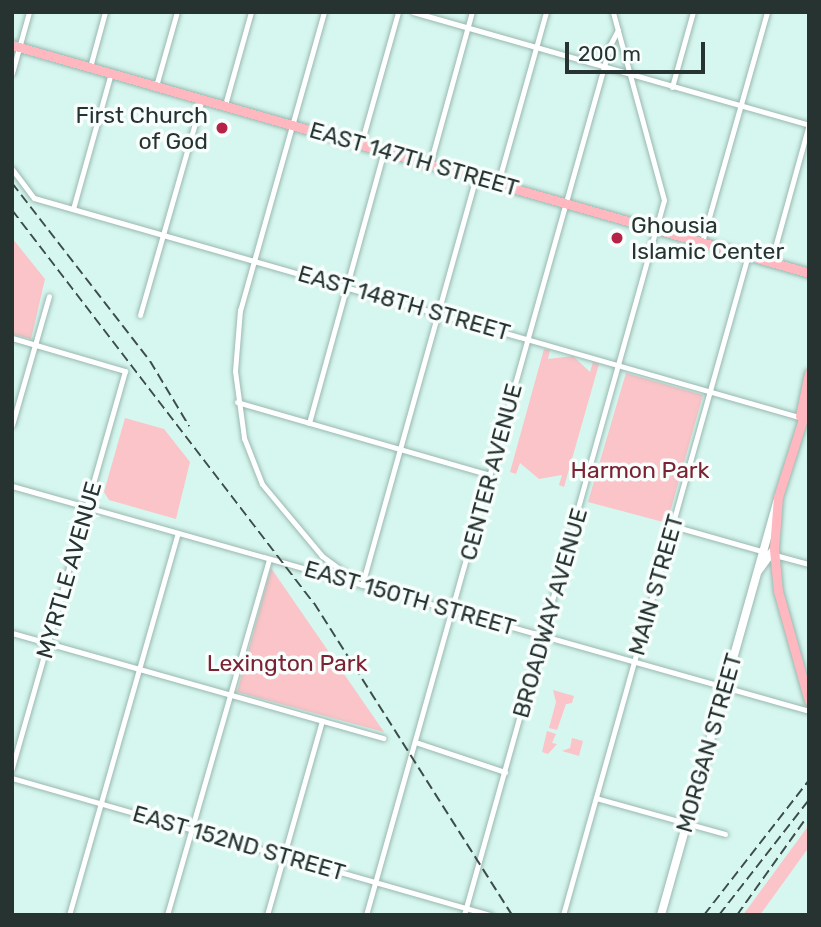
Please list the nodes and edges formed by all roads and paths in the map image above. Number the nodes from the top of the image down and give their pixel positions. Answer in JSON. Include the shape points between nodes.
{"nodes":[{"id":1,"x":29,"y":12,"type":"edge"},
{"id":2,"x":105,"y":12,"type":"edge"},
{"id":3,"x":177,"y":12,"type":"edge"},
{"id":4,"x":251,"y":12,"type":"edge"},
{"id":5,"x":324,"y":12,"type":"edge"},
{"id":6,"x":398,"y":12,"type":"edge"},
{"id":7,"x":413,"y":12,"type":"edge"},
{"id":8,"x":472,"y":12,"type":"edge"},
{"id":9,"x":546,"y":12,"type":"edge"},
{"id":10,"x":693,"y":12,"type":"edge"},
{"id":11,"x":767,"y":12,"type":"edge"},
{"id":12,"x":615,"y":14,"type":"edge"},
{"id":13,"x":468,"y":28,"type":"junction"},
{"id":14,"x":618,"y":30,"type":"junction"},
{"id":15,"x":16,"y":46,"type":"edge"},
{"id":16,"x":536,"y":47,"type":"junction"},
{"id":17,"x":90,"y":67,"type":"junction"},
{"id":18,"x":603,"y":67,"type":"junction"},
{"id":19,"x":12,"y":73,"type":"edge"},
{"id":20,"x":111,"y":73,"type":"junction"},
{"id":21,"x":631,"y":75,"type":"junction"},
{"id":22,"x":156,"y":86,"type":"junction"},
{"id":23,"x":672,"y":86,"type":"junction"},
{"id":24,"x":202,"y":99,"type":"junction"},
{"id":25,"x":225,"y":105,"type":"junction"},
{"id":26,"x":740,"y":106,"type":"junction"},
{"id":27,"x":293,"y":125,"type":"junction"},
{"id":28,"x":809,"y":125,"type":"edge"},
{"id":29,"x":361,"y":144,"type":"junction"},
{"id":30,"x":384,"y":151,"type":"junction"},
{"id":31,"x":430,"y":164,"type":"junction"},
{"id":32,"x":12,"y":169,"type":"edge"},
{"id":33,"x":476,"y":177,"type":"junction"},
{"id":34,"x":498,"y":183,"type":"junction"},
{"id":35,"x":566,"y":203,"type":"junction"},
{"id":36,"x":73,"y":209,"type":"junction"},
{"id":37,"x":657,"y":230,"type":"junction"},
{"id":38,"x":163,"y":234,"type":"junction"},
{"id":39,"x":702,"y":242,"type":"junction"},
{"id":40,"x":748,"y":255,"type":"junction"},
{"id":41,"x":255,"y":260,"type":"junction"},
{"id":42,"x":771,"y":262,"type":"junction"},
{"id":43,"x":809,"y":273,"type":"edge"},
{"id":44,"x":346,"y":286,"type":"junction"},
{"id":45,"x":49,"y":296,"type":"dead end"},
{"id":46,"x":437,"y":313,"type":"junction"},
{"id":47,"x":140,"y":315,"type":"dead end"},
{"id":48,"x":12,"y":338,"type":"edge"},
{"id":49,"x":528,"y":339,"type":"junction"},
{"id":50,"x":35,"y":344,"type":"junction"},
{"id":51,"x":619,"y":365,"type":"junction"},
{"id":52,"x":809,"y":373,"type":"edge"},
{"id":53,"x":711,"y":391,"type":"junction"},
{"id":54,"x":809,"y":400,"type":"edge"},
{"id":55,"x":237,"y":402,"type":"junction"},
{"id":56,"x":805,"y":418,"type":"edge"},
{"id":57,"x":309,"y":423,"type":"junction"},
{"id":58,"x":12,"y":425,"type":"edge"},
{"id":59,"x":399,"y":448,"type":"junction"},
{"id":60,"x":490,"y":475,"type":"junction"},
{"id":61,"x":12,"y":486,"type":"edge"},
{"id":62,"x":778,"y":498,"type":"junction"},
{"id":63,"x":87,"y":507,"type":"junction"},
{"id":64,"x":673,"y":526,"type":"junction"},
{"id":65,"x":178,"y":533,"type":"junction"},
{"id":66,"x":760,"y":551,"type":"junction"},
{"id":67,"x":772,"y":552,"type":"junction"},
{"id":68,"x":269,"y":559,"type":"junction"},
{"id":69,"x":809,"y":565,"type":"edge"},
{"id":70,"x":757,"y":572,"type":"junction"},
{"id":71,"x":362,"y":585,"type":"junction"},
{"id":72,"x":453,"y":611,"type":"junction"},
{"id":73,"x":12,"y":633,"type":"edge"},
{"id":74,"x":543,"y":635,"type":"junction"},
{"id":75,"x":48,"y":643,"type":"junction"},
{"id":76,"x":634,"y":661,"type":"junction"},
{"id":77,"x":139,"y":669,"type":"junction"},
{"id":78,"x":725,"y":687,"type":"junction"},
{"id":79,"x":230,"y":695,"type":"junction"},
{"id":80,"x":809,"y":701,"type":"edge"},
{"id":81,"x":809,"y":711,"type":"edge"},
{"id":82,"x":322,"y":721,"type":"junction"},
{"id":83,"x":383,"y":738,"type":"dead end"},
{"id":84,"x":415,"y":742,"type":"junction"},
{"id":85,"x":12,"y":769,"type":"edge"},
{"id":86,"x":505,"y":772,"type":"junction"},
{"id":87,"x":12,"y":778,"type":"edge"},
{"id":88,"x":596,"y":798,"type":"junction"},
{"id":89,"x":101,"y":803,"type":"junction"},
{"id":90,"x":686,"y":823,"type":"junction"},
{"id":91,"x":192,"y":829,"type":"junction"},
{"id":92,"x":725,"y":834,"type":"dead end"},
{"id":93,"x":284,"y":855,"type":"junction"},
{"id":94,"x":375,"y":881,"type":"junction"},
{"id":95,"x":466,"y":907,"type":"junction"},
{"id":96,"x":69,"y":915,"type":"edge"},
{"id":97,"x":167,"y":915,"type":"edge"},
{"id":98,"x":267,"y":915,"type":"edge"},
{"id":99,"x":366,"y":915,"type":"edge"},
{"id":100,"x":464,"y":915,"type":"edge"},
{"id":101,"x":491,"y":915,"type":"edge"},
{"id":102,"x":563,"y":915,"type":"edge"},
{"id":103,"x":661,"y":915,"type":"edge"}],
"edges":[{"from":1,"to":15,"type":"street"},
{"from":2,"to":17,"type":"street"},
{"from":3,"to":22,"type":"street"},
{"from":4,"to":25,"type":"street"},
{"from":5,"to":27,"type":"street"},
{"from":6,"to":29,"type":"street"},
{"from":7,"to":13,"type":"street"},
{"from":8,"to":13,"type":"street"},
{"from":9,"to":16,"type":"street"},
{"from":10,"to":23,"type":"street"},
{"from":11,"to":26,"type":"street"},
{"from":12,"to":14,"type":"street","name":"BROADWAY AVENUE"},
{"from":13,"to":16,"type":"street"},
{"from":13,"to":31,"type":"street"},
{"from":14,"to":18,"type":"street","name":"CENTER AVENUE"},
{"from":14,"to":21,"type":"street","name":"BROADWAY AVENUE"},
{"from":15,"to":17,"type":"main road","name":"EAST 147TH STREET"},
{"from":15,"to":19,"type":"street"},
{"from":16,"to":18,"type":"street"},
{"from":16,"to":34,"type":"street"},
{"from":17,"to":20,"type":"main road","name":"EAST 147TH STREET"},
{"from":18,"to":21,"type":"street"},
{"from":18,"to":35,"type":"street","name":"CENTER AVENUE"},
{"from":20,"to":22,"type":"main road","name":"EAST 147TH STREET"},
{"from":20,"to":36,"type":"street"},
{"from":21,"to":23,"type":"street"},
{"from":21,"to":37,"type":"street","name":"BROADWAY AVENUE","via":[[664,194]]},
{"from":22,"to":24,"type":"main road","name":"EAST 147TH STREET"},
{"from":23,"to":26,"type":"street"},
{"from":24,"to":25,"type":"main road","name":"EAST 147TH STREET"},
{"from":24,"to":38,"type":"street"},
{"from":25,"to":27,"type":"main road","name":"EAST 147TH STREET"},
{"from":26,"to":28,"type":"street"},
{"from":26,"to":39,"type":"street"},
{"from":27,"to":29,"type":"main road","name":"EAST 147TH STREET"},
{"from":27,"to":41,"type":"street"},
{"from":28,"to":42,"type":"street"},
{"from":29,"to":30,"type":"main road","name":"EAST 147TH STREET"},
{"from":30,"to":31,"type":"main road","name":"EAST 147TH STREET"},
{"from":30,"to":44,"type":"street"},
{"from":31,"to":33,"type":"main road","name":"EAST 147TH STREET"},
{"from":32,"to":36,"type":"street","name":"EAST 148TH STREET","via":[[34,198]]},
{"from":33,"to":34,"type":"main road","name":"EAST 147TH STREET"},
{"from":33,"to":46,"type":"street"},
{"from":34,"to":35,"type":"main road","name":"EAST 147TH STREET"},
{"from":35,"to":37,"type":"main road","name":"EAST 147TH STREET"},
{"from":35,"to":49,"type":"street","name":"CENTER AVENUE"},
{"from":36,"to":38,"type":"street","name":"EAST 148TH STREET"},
{"from":37,"to":39,"type":"main road","name":"EAST 147TH STREET"},
{"from":37,"to":51,"type":"street","name":"BROADWAY AVENUE"},
{"from":38,"to":41,"type":"street","name":"EAST 148TH STREET"},
{"from":38,"to":47,"type":"street"},
{"from":39,"to":40,"type":"main road","name":"EAST 147TH STREET"},
{"from":40,"to":42,"type":"main road","name":"EAST 147TH STREET"},
{"from":40,"to":53,"type":"street","name":"MAIN STREET"},
{"from":41,"to":44,"type":"street","name":"EAST 148TH STREET"},
{"from":41,"to":55,"type":"street","via":[[235,338]]},
{"from":42,"to":43,"type":"main road","name":"EAST 147TH STREET"},
{"from":44,"to":46,"type":"street","name":"EAST 148TH STREET"},
{"from":44,"to":57,"type":"street"},
{"from":45,"to":50,"type":"street"},
{"from":46,"to":49,"type":"street","name":"EAST 148TH STREET"},
{"from":46,"to":59,"type":"street"},
{"from":48,"to":50,"type":"street"},
{"from":49,"to":51,"type":"street","name":"EAST 148TH STREET"},
{"from":49,"to":60,"type":"street","name":"CENTER AVENUE"},
{"from":50,"to":58,"type":"street"},
{"from":50,"to":63,"type":"street","name":"MYRTLE AVENUE","via":[[125,371]]},
{"from":51,"to":53,"type":"street","name":"EAST 148TH STREET"},
{"from":51,"to":74,"type":"street","name":"BROADWAY AVENUE"},
{"from":52,"to":56,"type":"main road"},
{"from":53,"to":56,"type":"street","name":"EAST 148TH STREET"},
{"from":53,"to":64,"type":"street","name":"MAIN STREET"},
{"from":54,"to":56,"type":"main road"},
{"from":55,"to":57,"type":"street"},
{"from":55,"to":71,"type":"street","via":[[244,438],[262,484],[322,556]]},
{"from":56,"to":62,"type":"main road"},
{"from":57,"to":59,"type":"street"},
{"from":59,"to":60,"type":"street"},
{"from":59,"to":71,"type":"street"},
{"from":60,"to":72,"type":"street","name":"CENTER AVENUE"},
{"from":61,"to":63,"type":"street","name":"EAST 150TH STREET"},
{"from":62,"to":66,"type":"street","name":"MORGAN STREET"},
{"from":62,"to":67,"type":"main road"},
{"from":63,"to":65,"type":"street","name":"EAST 150TH STREET"},
{"from":63,"to":75,"type":"street","name":"MYRTLE AVENUE"},
{"from":64,"to":66,"type":"street"},
{"from":64,"to":76,"type":"street","name":"MAIN STREET"},
{"from":65,"to":68,"type":"street","name":"EAST 150TH STREET"},
{"from":65,"to":77,"type":"street"},
{"from":66,"to":67,"type":"street"},
{"from":66,"to":70,"type":"street","name":"MORGAN STREET"},
{"from":67,"to":69,"type":"street"},
{"from":67,"to":70,"type":"street","name":"MORGAN STREET"},
{"from":67,"to":80,"type":"main road","via":[[780,600]]},
{"from":68,"to":71,"type":"street","name":"EAST 150TH STREET"},
{"from":68,"to":79,"type":"street"},
{"from":70,"to":78,"type":"street","name":"MORGAN STREET"},
{"from":71,"to":72,"type":"street","name":"EAST 150TH STREET"},
{"from":72,"to":74,"type":"street","name":"EAST 150TH STREET"},
{"from":72,"to":84,"type":"street","name":"CENTER AVENUE"},
{"from":73,"to":75,"type":"street"},
{"from":74,"to":76,"type":"street","name":"EAST 150TH STREET"},
{"from":74,"to":86,"type":"street","name":"BROADWAY AVENUE"},
{"from":75,"to":77,"type":"street"},
{"from":75,"to":85,"type":"street","name":"MYRTLE AVENUE"},
{"from":76,"to":78,"type":"street","name":"EAST 150TH STREET"},
{"from":76,"to":88,"type":"street","name":"MAIN STREET"},
{"from":77,"to":79,"type":"street"},
{"from":77,"to":89,"type":"street"},
{"from":78,"to":81,"type":"street","name":"EAST 150TH STREET"},
{"from":78,"to":90,"type":"street","name":"MORGAN STREET"},
{"from":79,"to":82,"type":"street"},
{"from":79,"to":91,"type":"street"},
{"from":82,"to":83,"type":"street"},
{"from":82,"to":93,"type":"street"},
{"from":84,"to":86,"type":"street"},
{"from":84,"to":94,"type":"street","name":"CENTER AVENUE"},
{"from":86,"to":95,"type":"street","name":"BROADWAY AVENUE"},
{"from":87,"to":89,"type":"street","name":"EAST 152ND STREET"},
{"from":88,"to":90,"type":"street"},
{"from":88,"to":102,"type":"street","name":"MAIN STREET"},
{"from":89,"to":91,"type":"street","name":"EAST 152ND STREET"},
{"from":89,"to":96,"type":"street"},
{"from":90,"to":92,"type":"street"},
{"from":90,"to":103,"type":"street","name":"MORGAN STREET"},
{"from":91,"to":93,"type":"street","name":"EAST 152ND STREET"},
{"from":91,"to":97,"type":"street"},
{"from":93,"to":94,"type":"street","name":"EAST 152ND STREET"},
{"from":93,"to":98,"type":"street"},
{"from":94,"to":95,"type":"street","name":"EAST 152ND STREET"},
{"from":94,"to":99,"type":"street","name":"CENTER AVENUE"},
{"from":95,"to":100,"type":"street","name":"BROADWAY AVENUE"},
{"from":95,"to":101,"type":"street","name":"EAST 152ND STREET"}]}
